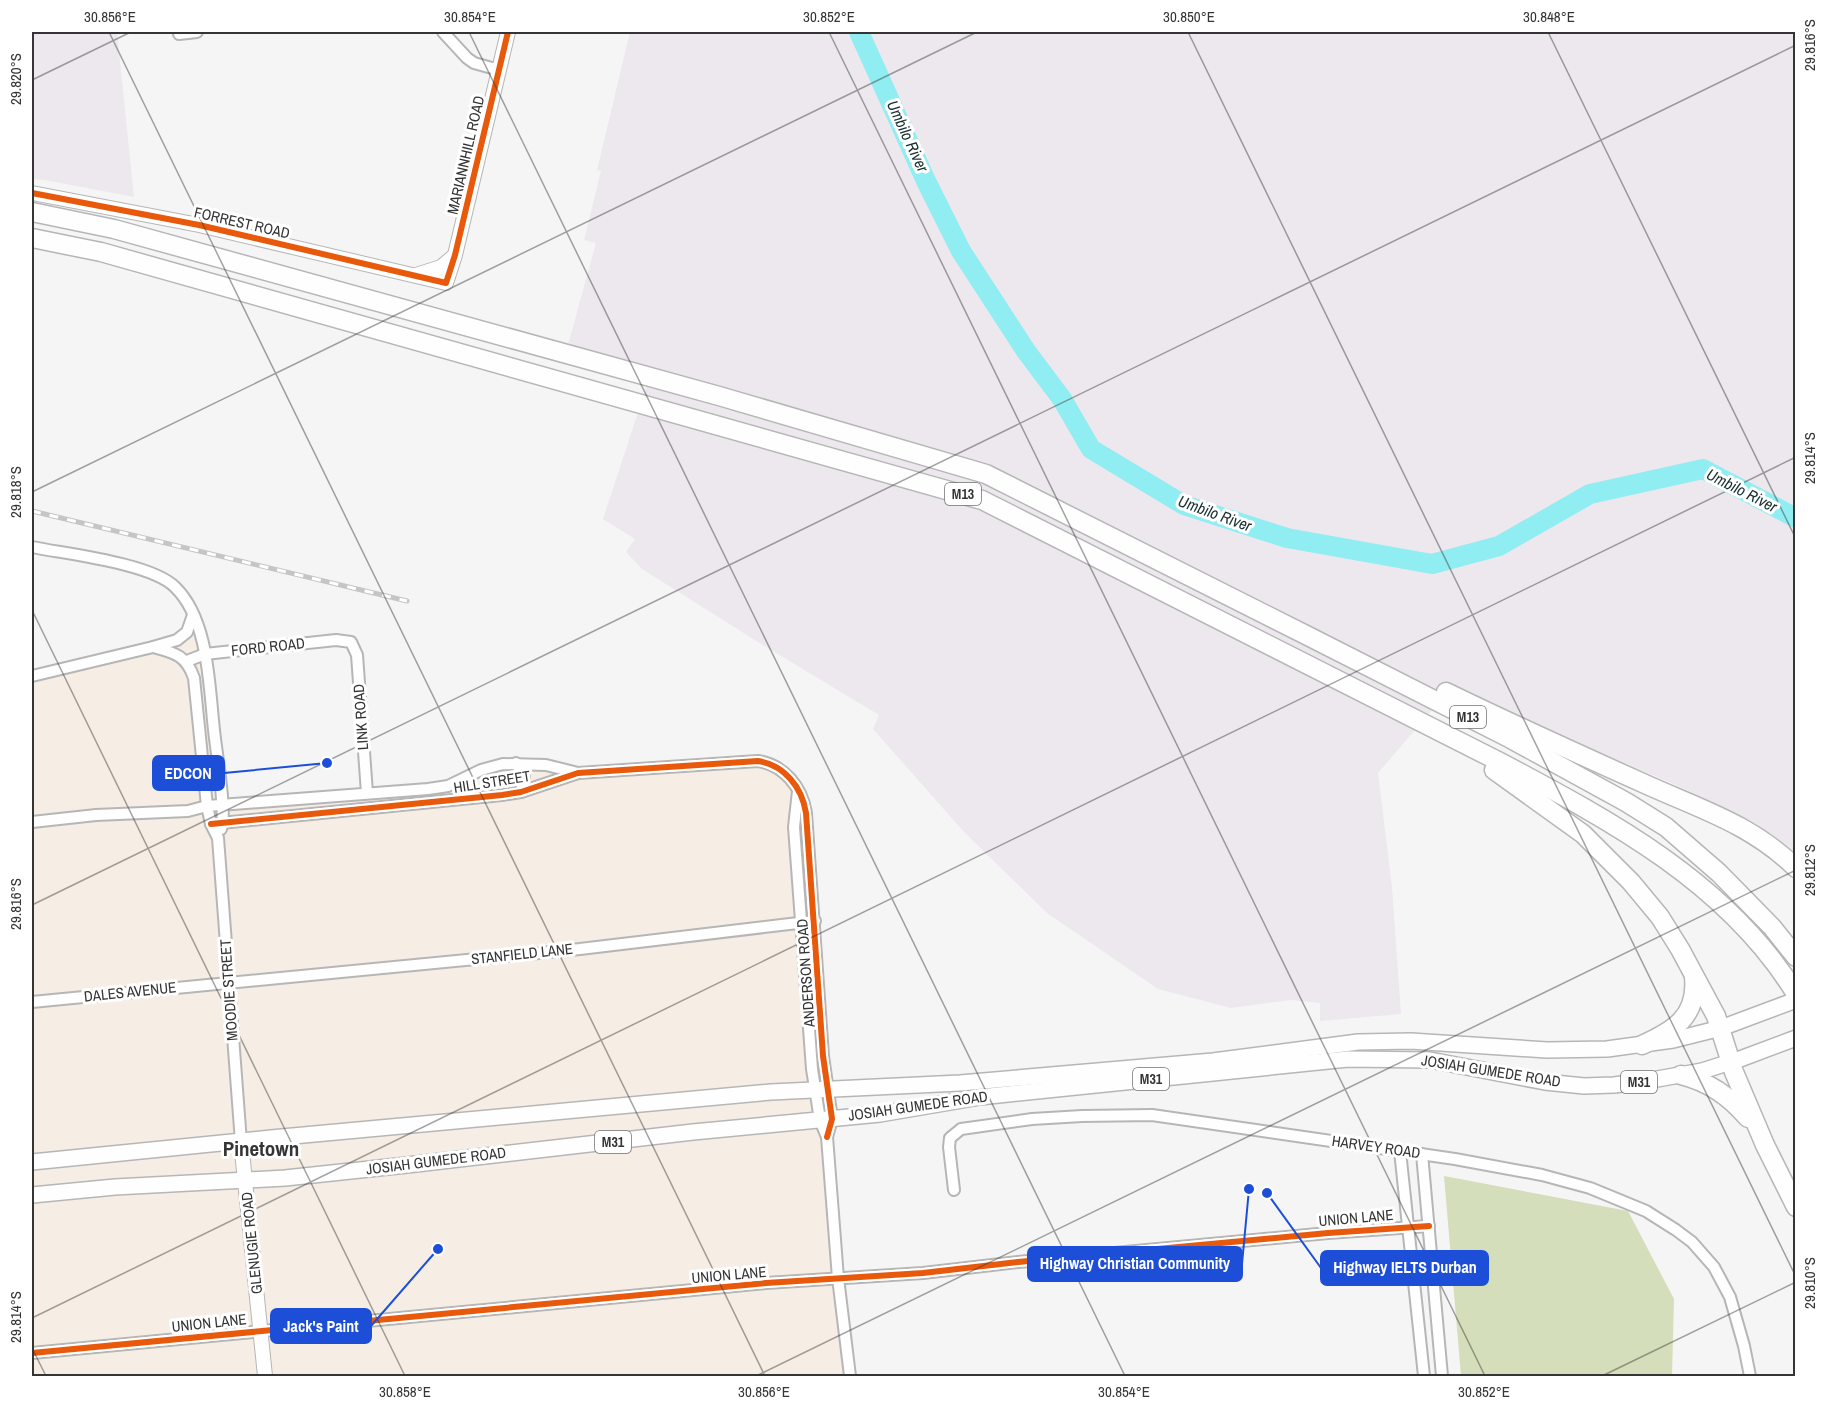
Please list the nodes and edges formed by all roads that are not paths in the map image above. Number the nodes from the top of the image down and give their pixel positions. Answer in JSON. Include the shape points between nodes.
{"nodes":[{"id":1,"x":197,"y":32,"type":"edge"},
{"id":2,"x":443,"y":32,"type":"edge"},
{"id":3,"x":508,"y":32,"type":"edge"},
{"id":4,"x":178,"y":34,"type":"dead end"},
{"id":5,"x":499,"y":70,"type":"junction"},
{"id":6,"x":32,"y":193,"type":"edge"},
{"id":7,"x":32,"y":212,"type":"edge"},
{"id":8,"x":32,"y":238,"type":"edge"},
{"id":9,"x":455,"y":255,"type":"junction"},
{"id":10,"x":414,"y":276,"type":"junction"},
{"id":11,"x":446,"y":283,"type":"joint"},
{"id":12,"x":32,"y":548,"type":"edge"},
{"id":13,"x":194,"y":614,"type":"junction"},
{"id":14,"x":1230,"y":624,"type":"junction"},
{"id":15,"x":1308,"y":636,"type":"junction"},
{"id":16,"x":351,"y":642,"type":"joint"},
{"id":17,"x":153,"y":647,"type":"junction"},
{"id":18,"x":205,"y":654,"type":"junction"},
{"id":19,"x":187,"y":662,"type":"junction"},
{"id":20,"x":32,"y":675,"type":"edge"},
{"id":21,"x":516,"y":763,"type":"junction"},
{"id":22,"x":578,"y":773,"type":"junction"},
{"id":23,"x":798,"y":791,"type":"junction"},
{"id":24,"x":521,"y":792,"type":"junction"},
{"id":25,"x":367,"y":793,"type":"junction"},
{"id":26,"x":207,"y":806,"type":"junction"},
{"id":27,"x":222,"y":806,"type":"junction"},
{"id":28,"x":32,"y":822,"type":"edge"},
{"id":29,"x":223,"y":823,"type":"junction"},
{"id":30,"x":211,"y":824,"type":"junction"},
{"id":31,"x":218,"y":838,"type":"junction"},
{"id":32,"x":1796,"y":868,"type":"edge"},
{"id":33,"x":802,"y":921,"type":"junction"},
{"id":34,"x":815,"y":921,"type":"junction"},
{"id":35,"x":1796,"y":957,"type":"edge"},
{"id":36,"x":1694,"y":976,"type":"junction"},
{"id":37,"x":229,"y":983,"type":"junction"},
{"id":38,"x":1792,"y":988,"type":"edge"},
{"id":39,"x":1796,"y":1000,"type":"edge"},
{"id":40,"x":32,"y":1002,"type":"edge"},
{"id":41,"x":1721,"y":1028,"type":"junction"},
{"id":42,"x":1796,"y":1038,"type":"edge"},
{"id":43,"x":1642,"y":1045,"type":"junction"},
{"id":44,"x":1731,"y":1062,"type":"junction"},
{"id":45,"x":1681,"y":1075,"type":"junction"},
{"id":46,"x":822,"y":1088,"type":"junction"},
{"id":47,"x":826,"y":1119,"type":"junction"},
{"id":48,"x":241,"y":1142,"type":"junction"},
{"id":49,"x":1765,"y":1145,"type":"junction"},
{"id":50,"x":1400,"y":1151,"type":"junction"},
{"id":51,"x":1422,"y":1154,"type":"junction"},
{"id":52,"x":32,"y":1162,"type":"edge"},
{"id":53,"x":246,"y":1181,"type":"junction"},
{"id":54,"x":954,"y":1190,"type":"dead end"},
{"id":55,"x":32,"y":1196,"type":"edge"},
{"id":56,"x":1796,"y":1207,"type":"edge"},
{"id":57,"x":1408,"y":1226,"type":"junction"},
{"id":58,"x":1429,"y":1226,"type":"junction"},
{"id":59,"x":838,"y":1278,"type":"junction"},
{"id":60,"x":261,"y":1330,"type":"junction"},
{"id":61,"x":32,"y":1353,"type":"edge"},
{"id":62,"x":266,"y":1377,"type":"edge"},
{"id":63,"x":850,"y":1377,"type":"edge"},
{"id":64,"x":1424,"y":1377,"type":"edge"},
{"id":65,"x":1442,"y":1377,"type":"edge"},
{"id":66,"x":1750,"y":1377,"type":"edge"}],
"edges":[{"from":1,"to":4,"type":"street"},
{"from":2,"to":5,"type":"street","via":[[466,58]]},
{"from":3,"to":5,"type":"street","name":"MARIANNHILL ROAD"},
{"from":5,"to":9,"type":"street","name":"MARIANNHILL ROAD"},
{"from":6,"to":10,"type":"street","name":"FORREST ROAD","via":[[199,225]]},
{"from":7,"to":15,"type":"highway","number":"M13","via":[[114,229],[986,474]]},
{"from":8,"to":14,"type":"highway","number":"M13","via":[[101,252],[967,494]]},
{"from":9,"to":10,"type":"street","via":[[433,271]]},
{"from":9,"to":11,"type":"street","name":"MARIANNHILL ROAD"},
{"from":10,"to":11,"type":"street","name":"FORREST ROAD"},
{"from":12,"to":13,"type":"street","via":[[128,566],[167,581],[184,597]]},
{"from":13,"to":17,"type":"street","via":[[182,636]]},
{"from":13,"to":18,"type":"street","name":"MOODIE STREET"},
{"from":14,"to":36,"type":"highway","via":[[1487,766],[1583,834],[1647,900]]},
{"from":14,"to":38,"type":"highway","number":"M13","via":[[1500,762],[1619,828],[1704,890],[1759,945]]},
{"from":15,"to":32,"type":"highway","via":[[1376,659],[1729,820]]},
{"from":15,"to":35,"type":"highway","number":"M13","via":[[1511,739],[1666,827],[1747,901]]},
{"from":16,"to":18,"type":"street","name":"FORD ROAD","via":[[336,640]]},
{"from":16,"to":25,"type":"street","name":"LINK ROAD","via":[[357,655]]},
{"from":17,"to":19,"type":"street"},
{"from":17,"to":20,"type":"street"},
{"from":18,"to":19,"type":"street","name":"FORD ROAD"},
{"from":18,"to":27,"type":"street","name":"MOODIE STREET"},
{"from":19,"to":26,"type":"street","name":"MOODIE STREET","via":[[195,684]]},
{"from":21,"to":22,"type":"street","name":"HILL STREET"},
{"from":21,"to":24,"type":"street","name":"HILL STREET","via":[[524,777]]},
{"from":21,"to":25,"type":"street","name":"HILL STREET","via":[[490,766],[448,786]]},
{"from":22,"to":23,"type":"street","name":"HILL STREET","via":[[758,761],[776,766]]},
{"from":22,"to":24,"type":"street","name":"HILL STREET"},
{"from":23,"to":33,"type":"street","name":"ANDERSON ROAD","via":[[794,827]]},
{"from":23,"to":34,"type":"street","name":"ANDERSON ROAD","via":[[806,813]]},
{"from":24,"to":29,"type":"street","name":"HILL STREET"},
{"from":25,"to":27,"type":"street","name":"HILL STREET"},
{"from":26,"to":27,"type":"street","name":"HILL STREET"},
{"from":26,"to":28,"type":"street","name":"HILL STREET","via":[[188,811]]},
{"from":26,"to":30,"type":"street","name":"MOODIE STREET"},
{"from":27,"to":29,"type":"street","name":"MOODIE STREET"},
{"from":29,"to":30,"type":"street","name":"HILL STREET"},
{"from":29,"to":31,"type":"street","name":"MOODIE STREET"},
{"from":30,"to":31,"type":"street","name":"MOODIE STREET"},
{"from":31,"to":37,"type":"street","name":"MOODIE STREET"},
{"from":33,"to":34,"type":"street","name":"STANFIELD LANE"},
{"from":33,"to":37,"type":"street","name":"STANFIELD LANE","via":[[729,933]]},
{"from":33,"to":46,"type":"street","name":"ANDERSON ROAD"},
{"from":34,"to":46,"type":"street","name":"ANDERSON ROAD","via":[[824,1056]]},
{"from":36,"to":41,"type":"highway"},
{"from":36,"to":43,"type":"highway","via":[[1693,1000],[1683,1020],[1675,1029]]},
{"from":37,"to":40,"type":"street","name":"DALES AVENUE"},
{"from":37,"to":48,"type":"street","name":"MOODIE STREET"},
{"from":39,"to":41,"type":"main road","name":"JOSIAH GUMEDE ROAD"},
{"from":41,"to":43,"type":"main road","name":"JOSIAH GUMEDE ROAD","number":"M31"},
{"from":41,"to":44,"type":"highway"},
{"from":42,"to":44,"type":"main road","name":"JOSIAH GUMEDE ROAD"},
{"from":43,"to":46,"type":"main road","name":"JOSIAH GUMEDE ROAD","number":"M31","via":[[1547,1050],[1377,1041],[1213,1061],[960,1083]]},
{"from":44,"to":45,"type":"main road","name":"JOSIAH GUMEDE ROAD","number":"M31"},
{"from":44,"to":49,"type":"highway"},
{"from":45,"to":47,"type":"main road","name":"JOSIAH GUMEDE ROAD","number":"M31","via":[[1646,1082],[1584,1086],[1430,1060],[1348,1059],[980,1097]]},
{"from":45,"to":49,"type":"highway","via":[[1708,1084],[1736,1103]]},
{"from":46,"to":47,"type":"street","name":"ANDERSON ROAD"},
{"from":46,"to":48,"type":"main road","name":"JOSIAH GUMEDE ROAD","number":"M31"},
{"from":47,"to":53,"type":"main road","name":"JOSIAH GUMEDE ROAD","number":"M31"},
{"from":47,"to":59,"type":"street","name":"ANDERSON ROAD"},
{"from":48,"to":52,"type":"main road","name":"JOSIAH GUMEDE ROAD","number":"M31"},
{"from":48,"to":53,"type":"street","name":"GLENUGIE ROAD"},
{"from":49,"to":56,"type":"highway"},
{"from":50,"to":51,"type":"street","name":"HARVEY ROAD"},
{"from":50,"to":54,"type":"street","name":"HARVEY ROAD","via":[[1152,1115],[1032,1119],[953,1134],[950,1147]]},
{"from":50,"to":57,"type":"street"},
{"from":51,"to":58,"type":"street"},
{"from":51,"to":66,"type":"street","name":"HARVEY ROAD","via":[[1542,1175],[1590,1188],[1646,1211],[1676,1230],[1704,1255],[1721,1278],[1739,1327]]},
{"from":53,"to":55,"type":"main road","name":"JOSIAH GUMEDE ROAD","number":"M31","via":[[115,1187]]},
{"from":53,"to":60,"type":"street","name":"GLENUGIE ROAD"},
{"from":57,"to":58,"type":"street","name":"UNION LANE"},
{"from":57,"to":59,"type":"street","name":"UNION LANE"},
{"from":57,"to":64,"type":"street"},
{"from":58,"to":65,"type":"street"},
{"from":59,"to":60,"type":"street","name":"UNION LANE"},
{"from":59,"to":63,"type":"street","name":"ANDERSON ROAD"},
{"from":60,"to":61,"type":"street","name":"UNION LANE"},
{"from":60,"to":62,"type":"street","name":"GLENUGIE ROAD"}]}
